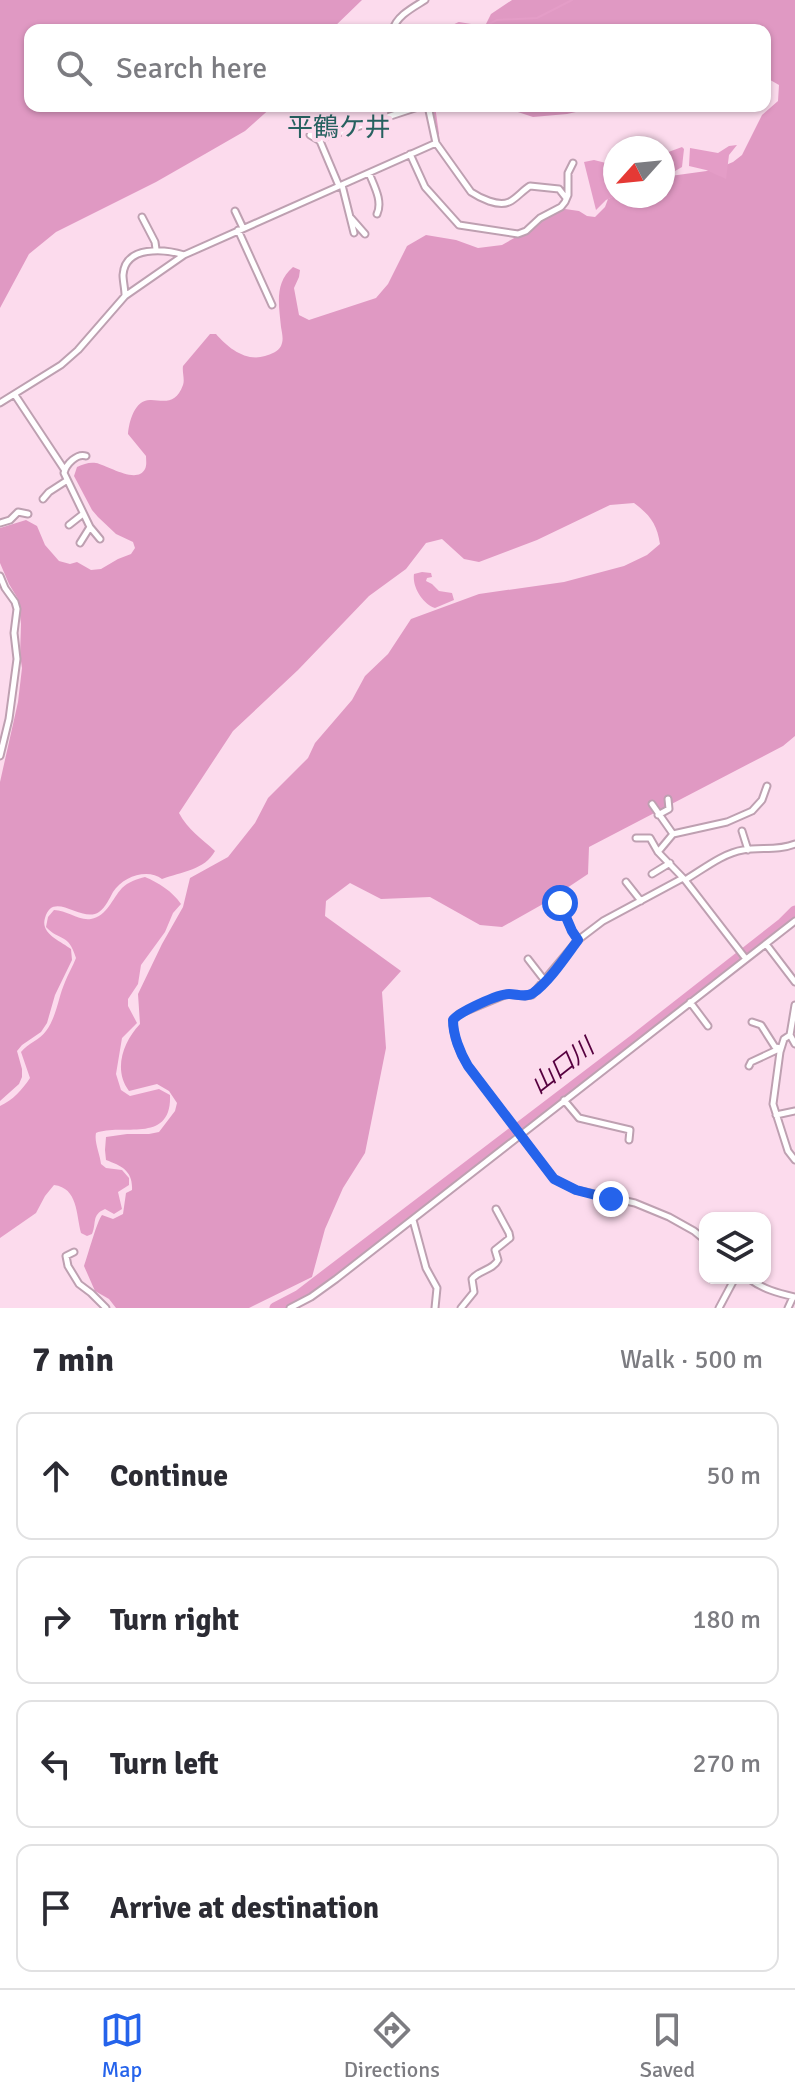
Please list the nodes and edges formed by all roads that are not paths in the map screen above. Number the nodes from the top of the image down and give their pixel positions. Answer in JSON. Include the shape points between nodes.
{"nodes":[{"id":1,"x":425,"y":0,"type":"edge"},
{"id":2,"x":394,"y":24,"type":"edge"},
{"id":3,"x":403,"y":112,"type":"edge"},
{"id":4,"x":429,"y":112,"type":"edge"},
{"id":5,"x":310,"y":135,"type":"dead end"},
{"id":6,"x":320,"y":141,"type":"junction"},
{"id":7,"x":436,"y":143,"type":"junction"},
{"id":8,"x":410,"y":154,"type":"junction"},
{"id":9,"x":573,"y":163,"type":"dead end"},
{"id":10,"x":369,"y":173,"type":"junction"},
{"id":11,"x":340,"y":185,"type":"junction"},
{"id":12,"x":567,"y":199,"type":"junction"},
{"id":13,"x":235,"y":211,"type":"dead end"},
{"id":14,"x":377,"y":214,"type":"dead end"},
{"id":15,"x":142,"y":217,"type":"dead end"},
{"id":16,"x":350,"y":218,"type":"junction"},
{"id":17,"x":241,"y":229,"type":"junction"},
{"id":18,"x":354,"y":233,"type":"dead end"},
{"id":19,"x":365,"y":234,"type":"dead end"},
{"id":20,"x":156,"y":249,"type":"junction"},
{"id":21,"x":184,"y":255,"type":"junction"},
{"id":22,"x":125,"y":296,"type":"junction"},
{"id":23,"x":272,"y":305,"type":"dead end"},
{"id":24,"x":15,"y":395,"type":"junction"},
{"id":25,"x":0,"y":403,"type":"edge"},
{"id":26,"x":86,"y":456,"type":"dead end"},
{"id":27,"x":64,"y":469,"type":"junction"},
{"id":28,"x":66,"y":481,"type":"junction"},
{"id":29,"x":43,"y":499,"type":"dead end"},
{"id":30,"x":28,"y":514,"type":"dead end"},
{"id":31,"x":83,"y":514,"type":"junction"},
{"id":32,"x":0,"y":523,"type":"edge"},
{"id":33,"x":69,"y":525,"type":"dead end"},
{"id":34,"x":90,"y":527,"type":"junction"},
{"id":35,"x":100,"y":539,"type":"dead end"},
{"id":36,"x":80,"y":543,"type":"dead end"},
{"id":37,"x":0,"y":576,"type":"edge"},
{"id":38,"x":0,"y":756,"type":"edge"},
{"id":39,"x":767,"y":786,"type":"dead end"},
{"id":40,"x":668,"y":799,"type":"dead end"},
{"id":41,"x":652,"y":804,"type":"dead end"},
{"id":42,"x":658,"y":815,"type":"junction"},
{"id":43,"x":742,"y":831,"type":"dead end"},
{"id":44,"x":673,"y":834,"type":"junction"},
{"id":45,"x":636,"y":838,"type":"dead end"},
{"id":46,"x":795,"y":844,"type":"edge"},
{"id":47,"x":748,"y":850,"type":"junction"},
{"id":48,"x":658,"y":852,"type":"junction"},
{"id":49,"x":670,"y":863,"type":"junction"},
{"id":50,"x":652,"y":874,"type":"dead end"},
{"id":51,"x":684,"y":879,"type":"junction"},
{"id":52,"x":626,"y":882,"type":"dead end"},
{"id":53,"x":641,"y":901,"type":"junction"},
{"id":54,"x":560,"y":903,"type":"dead end"},
{"id":55,"x":795,"y":921,"type":"edge"},
{"id":56,"x":578,"y":940,"type":"junction"},
{"id":57,"x":766,"y":944,"type":"junction"},
{"id":58,"x":746,"y":958,"type":"junction"},
{"id":59,"x":528,"y":959,"type":"dead end"},
{"id":60,"x":545,"y":981,"type":"junction"},
{"id":61,"x":795,"y":982,"type":"edge"},
{"id":62,"x":690,"y":1002,"type":"junction"},
{"id":63,"x":795,"y":1005,"type":"edge"},
{"id":64,"x":752,"y":1022,"type":"dead end"},
{"id":65,"x":708,"y":1026,"type":"dead end"},
{"id":66,"x":790,"y":1035,"type":"junction"},
{"id":67,"x":795,"y":1044,"type":"edge"},
{"id":68,"x":781,"y":1048,"type":"junction"},
{"id":69,"x":749,"y":1066,"type":"dead end"},
{"id":70,"x":564,"y":1100,"type":"junction"},
{"id":71,"x":795,"y":1111,"type":"edge"},
{"id":72,"x":776,"y":1115,"type":"junction"},
{"id":73,"x":519,"y":1133,"type":"junction"},
{"id":74,"x":629,"y":1140,"type":"dead end"},
{"id":75,"x":795,"y":1160,"type":"edge"},
{"id":76,"x":496,"y":1209,"type":"dead end"},
{"id":77,"x":413,"y":1220,"type":"junction"},
{"id":78,"x":699,"y":1235,"type":"edge"},
{"id":79,"x":74,"y":1252,"type":"dead end"},
{"id":80,"x":732,"y":1284,"type":"edge"},
{"id":81,"x":756,"y":1284,"type":"edge"},
{"id":82,"x":794,"y":1297,"type":"edge"},
{"id":83,"x":106,"y":1308,"type":"edge"},
{"id":84,"x":290,"y":1308,"type":"edge"},
{"id":85,"x":435,"y":1308,"type":"edge"},
{"id":86,"x":461,"y":1308,"type":"edge"},
{"id":87,"x":719,"y":1308,"type":"edge"},
{"id":88,"x":788,"y":1308,"type":"edge"}],
"edges":[{"from":1,"to":2,"type":"street"},
{"from":3,"to":6,"type":"street"},
{"from":4,"to":7,"type":"street"},
{"from":5,"to":6,"type":"street"},
{"from":6,"to":11,"type":"street"},
{"from":7,"to":8,"type":"street"},
{"from":7,"to":12,"type":"street","via":[[478,197],[508,202],[530,186],[559,189]]},
{"from":8,"to":10,"type":"street"},
{"from":8,"to":12,"type":"street","via":[[425,187],[459,225],[520,233]]},
{"from":9,"to":12,"type":"street"},
{"from":10,"to":11,"type":"street"},
{"from":10,"to":14,"type":"street","via":[[380,207]]},
{"from":11,"to":16,"type":"street"},
{"from":11,"to":17,"type":"street"},
{"from":13,"to":17,"type":"street"},
{"from":15,"to":20,"type":"street"},
{"from":16,"to":18,"type":"street"},
{"from":16,"to":19,"type":"street"},
{"from":17,"to":21,"type":"street"},
{"from":17,"to":23,"type":"street"},
{"from":20,"to":21,"type":"street"},
{"from":20,"to":22,"type":"street","via":[[127,263]]},
{"from":21,"to":22,"type":"street"},
{"from":22,"to":24,"type":"street","via":[[78,350]]},
{"from":24,"to":25,"type":"street"},
{"from":24,"to":27,"type":"street"},
{"from":26,"to":27,"type":"street","via":[[76,457]]},
{"from":27,"to":28,"type":"street"},
{"from":28,"to":29,"type":"street"},
{"from":28,"to":31,"type":"street"},
{"from":30,"to":32,"type":"street","via":[[18,512]]},
{"from":31,"to":33,"type":"street"},
{"from":31,"to":34,"type":"street"},
{"from":34,"to":35,"type":"street"},
{"from":34,"to":36,"type":"street"},
{"from":37,"to":38,"type":"street","via":[[17,609],[17,659]]},
{"from":39,"to":44,"type":"street","via":[[762,800],[745,815]]},
{"from":40,"to":42,"type":"street","via":[[669,809]]},
{"from":41,"to":42,"type":"street"},
{"from":42,"to":44,"type":"street"},
{"from":43,"to":47,"type":"street"},
{"from":44,"to":48,"type":"street"},
{"from":45,"to":48,"type":"street","via":[[650,838]]},
{"from":46,"to":47,"type":"street"},
{"from":47,"to":51,"type":"street"},
{"from":48,"to":49,"type":"street"},
{"from":49,"to":50,"type":"street"},
{"from":49,"to":51,"type":"street"},
{"from":51,"to":53,"type":"street"},
{"from":51,"to":58,"type":"street"},
{"from":52,"to":53,"type":"street"},
{"from":53,"to":56,"type":"street"},
{"from":54,"to":56,"type":"street"},
{"from":55,"to":57,"type":"street"},
{"from":56,"to":60,"type":"street"},
{"from":57,"to":58,"type":"street"},
{"from":57,"to":61,"type":"street"},
{"from":58,"to":62,"type":"street"},
{"from":59,"to":60,"type":"street"},
{"from":60,"to":73,"type":"street","via":[[532,995],[507,994],[453,1020],[463,1057]]},
{"from":62,"to":65,"type":"street"},
{"from":62,"to":70,"type":"street"},
{"from":63,"to":66,"type":"street"},
{"from":64,"to":68,"type":"street"},
{"from":66,"to":67,"type":"street"},
{"from":66,"to":68,"type":"street"},
{"from":68,"to":69,"type":"street"},
{"from":68,"to":72,"type":"street","via":[[773,1094]]},
{"from":70,"to":73,"type":"street"},
{"from":70,"to":74,"type":"street","via":[[579,1118],[630,1130]]},
{"from":71,"to":72,"type":"street"},
{"from":72,"to":75,"type":"street"},
{"from":73,"to":77,"type":"street"},
{"from":73,"to":78,"type":"street","via":[[554,1179],[566,1186],[635,1203]]},
{"from":76,"to":86,"type":"street","via":[[510,1238],[495,1250],[495,1265],[474,1275],[474,1292]]},
{"from":77,"to":84,"type":"street"},
{"from":77,"to":85,"type":"street","via":[[437,1288]]},
{"from":79,"to":83,"type":"street","via":[[66,1256],[74,1279]]},
{"from":80,"to":87,"type":"street"},
{"from":81,"to":82,"type":"street"},
{"from":82,"to":88,"type":"street"}]}
